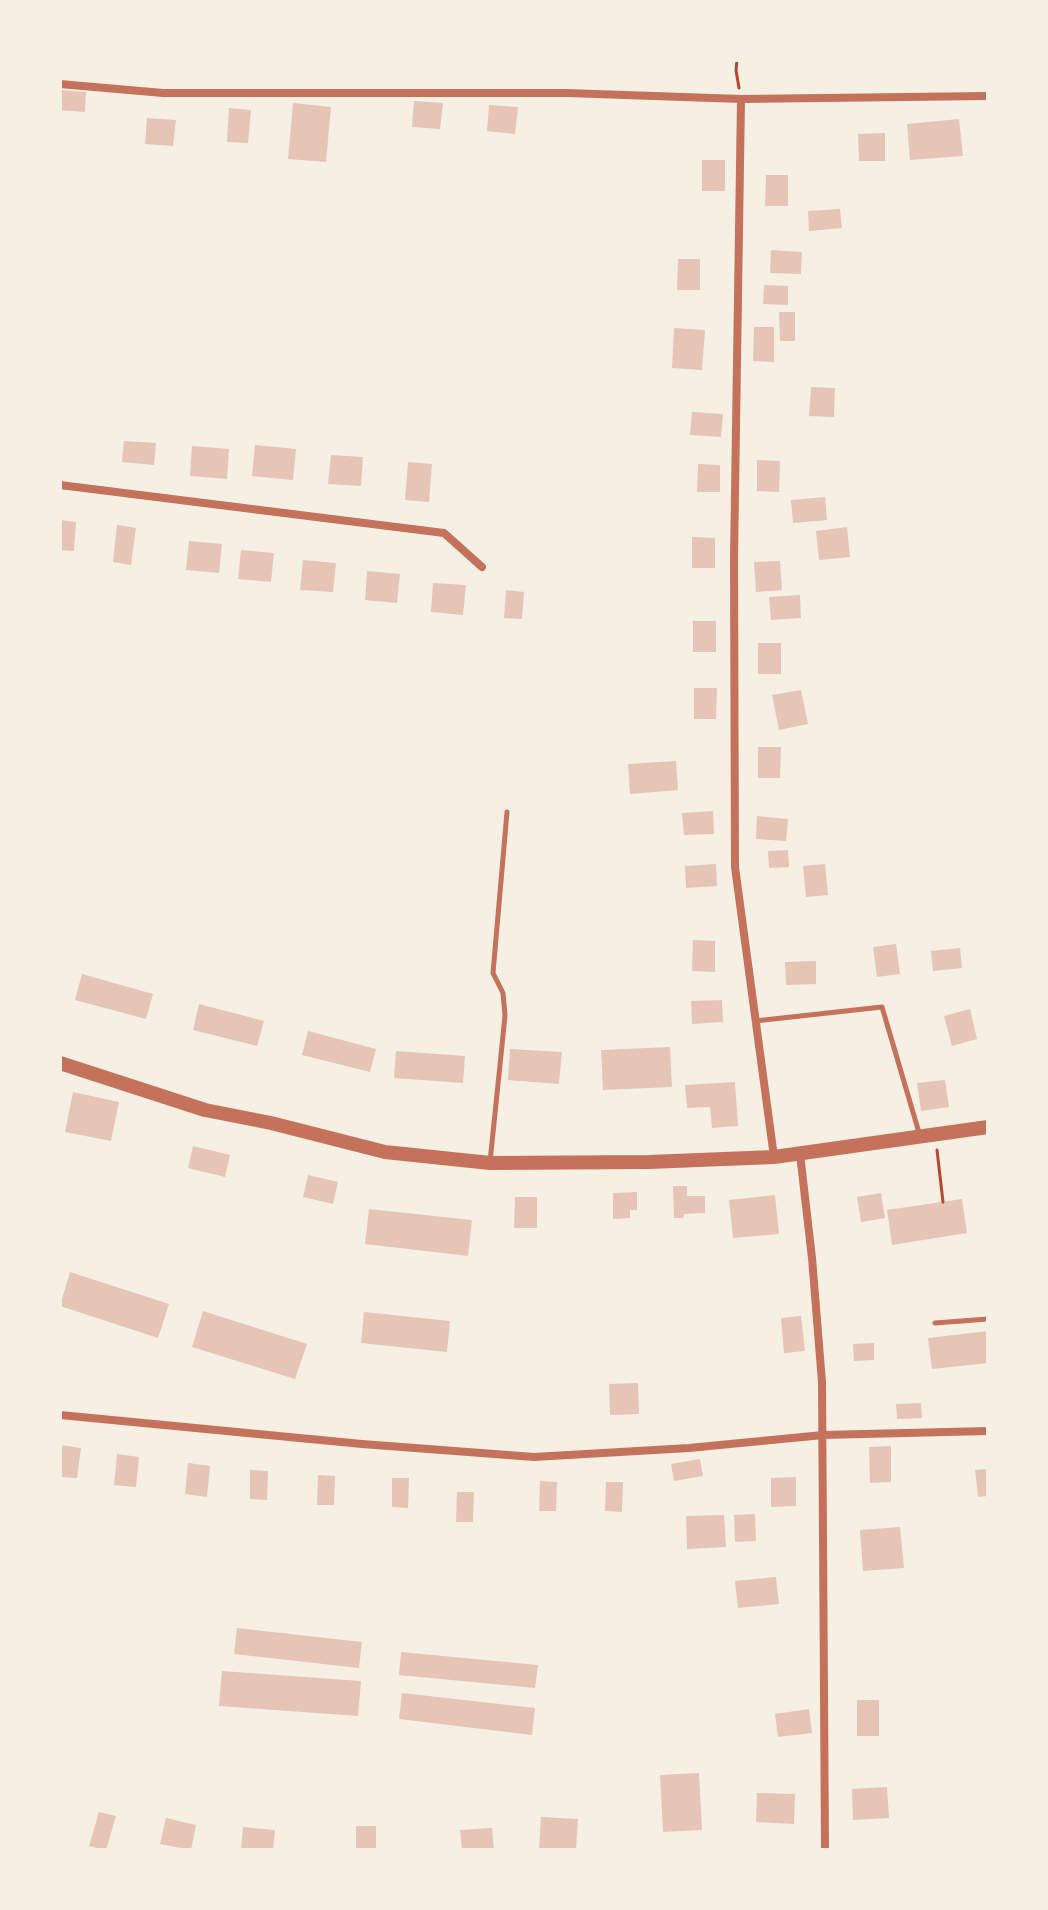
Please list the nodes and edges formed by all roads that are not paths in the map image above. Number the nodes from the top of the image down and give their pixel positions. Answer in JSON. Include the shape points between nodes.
{"nodes":[{"id":1,"x":60,"y":84,"type":"edge"},
{"id":2,"x":988,"y":96,"type":"edge"},
{"id":3,"x":741,"y":99,"type":"junction"},
{"id":4,"x":60,"y":485,"type":"edge"},
{"id":5,"x":482,"y":567,"type":"dead end"},
{"id":6,"x":507,"y":812,"type":"dead end"},
{"id":7,"x":755,"y":1021,"type":"junction"},
{"id":8,"x":60,"y":1063,"type":"edge"},
{"id":9,"x":988,"y":1127,"type":"edge"},
{"id":10,"x":920,"y":1137,"type":"junction"},
{"id":11,"x":800,"y":1154,"type":"junction"},
{"id":12,"x":774,"y":1157,"type":"junction"},
{"id":13,"x":490,"y":1163,"type":"junction"},
{"id":14,"x":988,"y":1319,"type":"edge"},
{"id":15,"x":935,"y":1323,"type":"dead end"},
{"id":16,"x":60,"y":1415,"type":"edge"},
{"id":17,"x":988,"y":1431,"type":"edge"},
{"id":18,"x":823,"y":1435,"type":"junction"},
{"id":19,"x":825,"y":1850,"type":"edge"}],
"edges":[{"from":1,"to":3,"type":"street","via":[[163,93],[552,93]]},
{"from":2,"to":3,"type":"street"},
{"from":3,"to":7,"type":"street","via":[[735,867]]},
{"from":4,"to":5,"type":"street","via":[[444,533]]},
{"from":6,"to":13,"type":"lane","via":[[493,973],[503,993],[505,1016]]},
{"from":7,"to":10,"type":"lane","via":[[882,1007]]},
{"from":7,"to":12,"type":"street"},
{"from":8,"to":13,"type":"street","via":[[205,1110],[385,1152]]},
{"from":9,"to":10,"type":"street"},
{"from":10,"to":11,"type":"street"},
{"from":11,"to":12,"type":"street"},
{"from":11,"to":18,"type":"street"},
{"from":12,"to":13,"type":"street"},
{"from":14,"to":15,"type":"lane"},
{"from":16,"to":18,"type":"street","via":[[534,1457]]},
{"from":17,"to":18,"type":"street"},
{"from":18,"to":19,"type":"street"}]}
